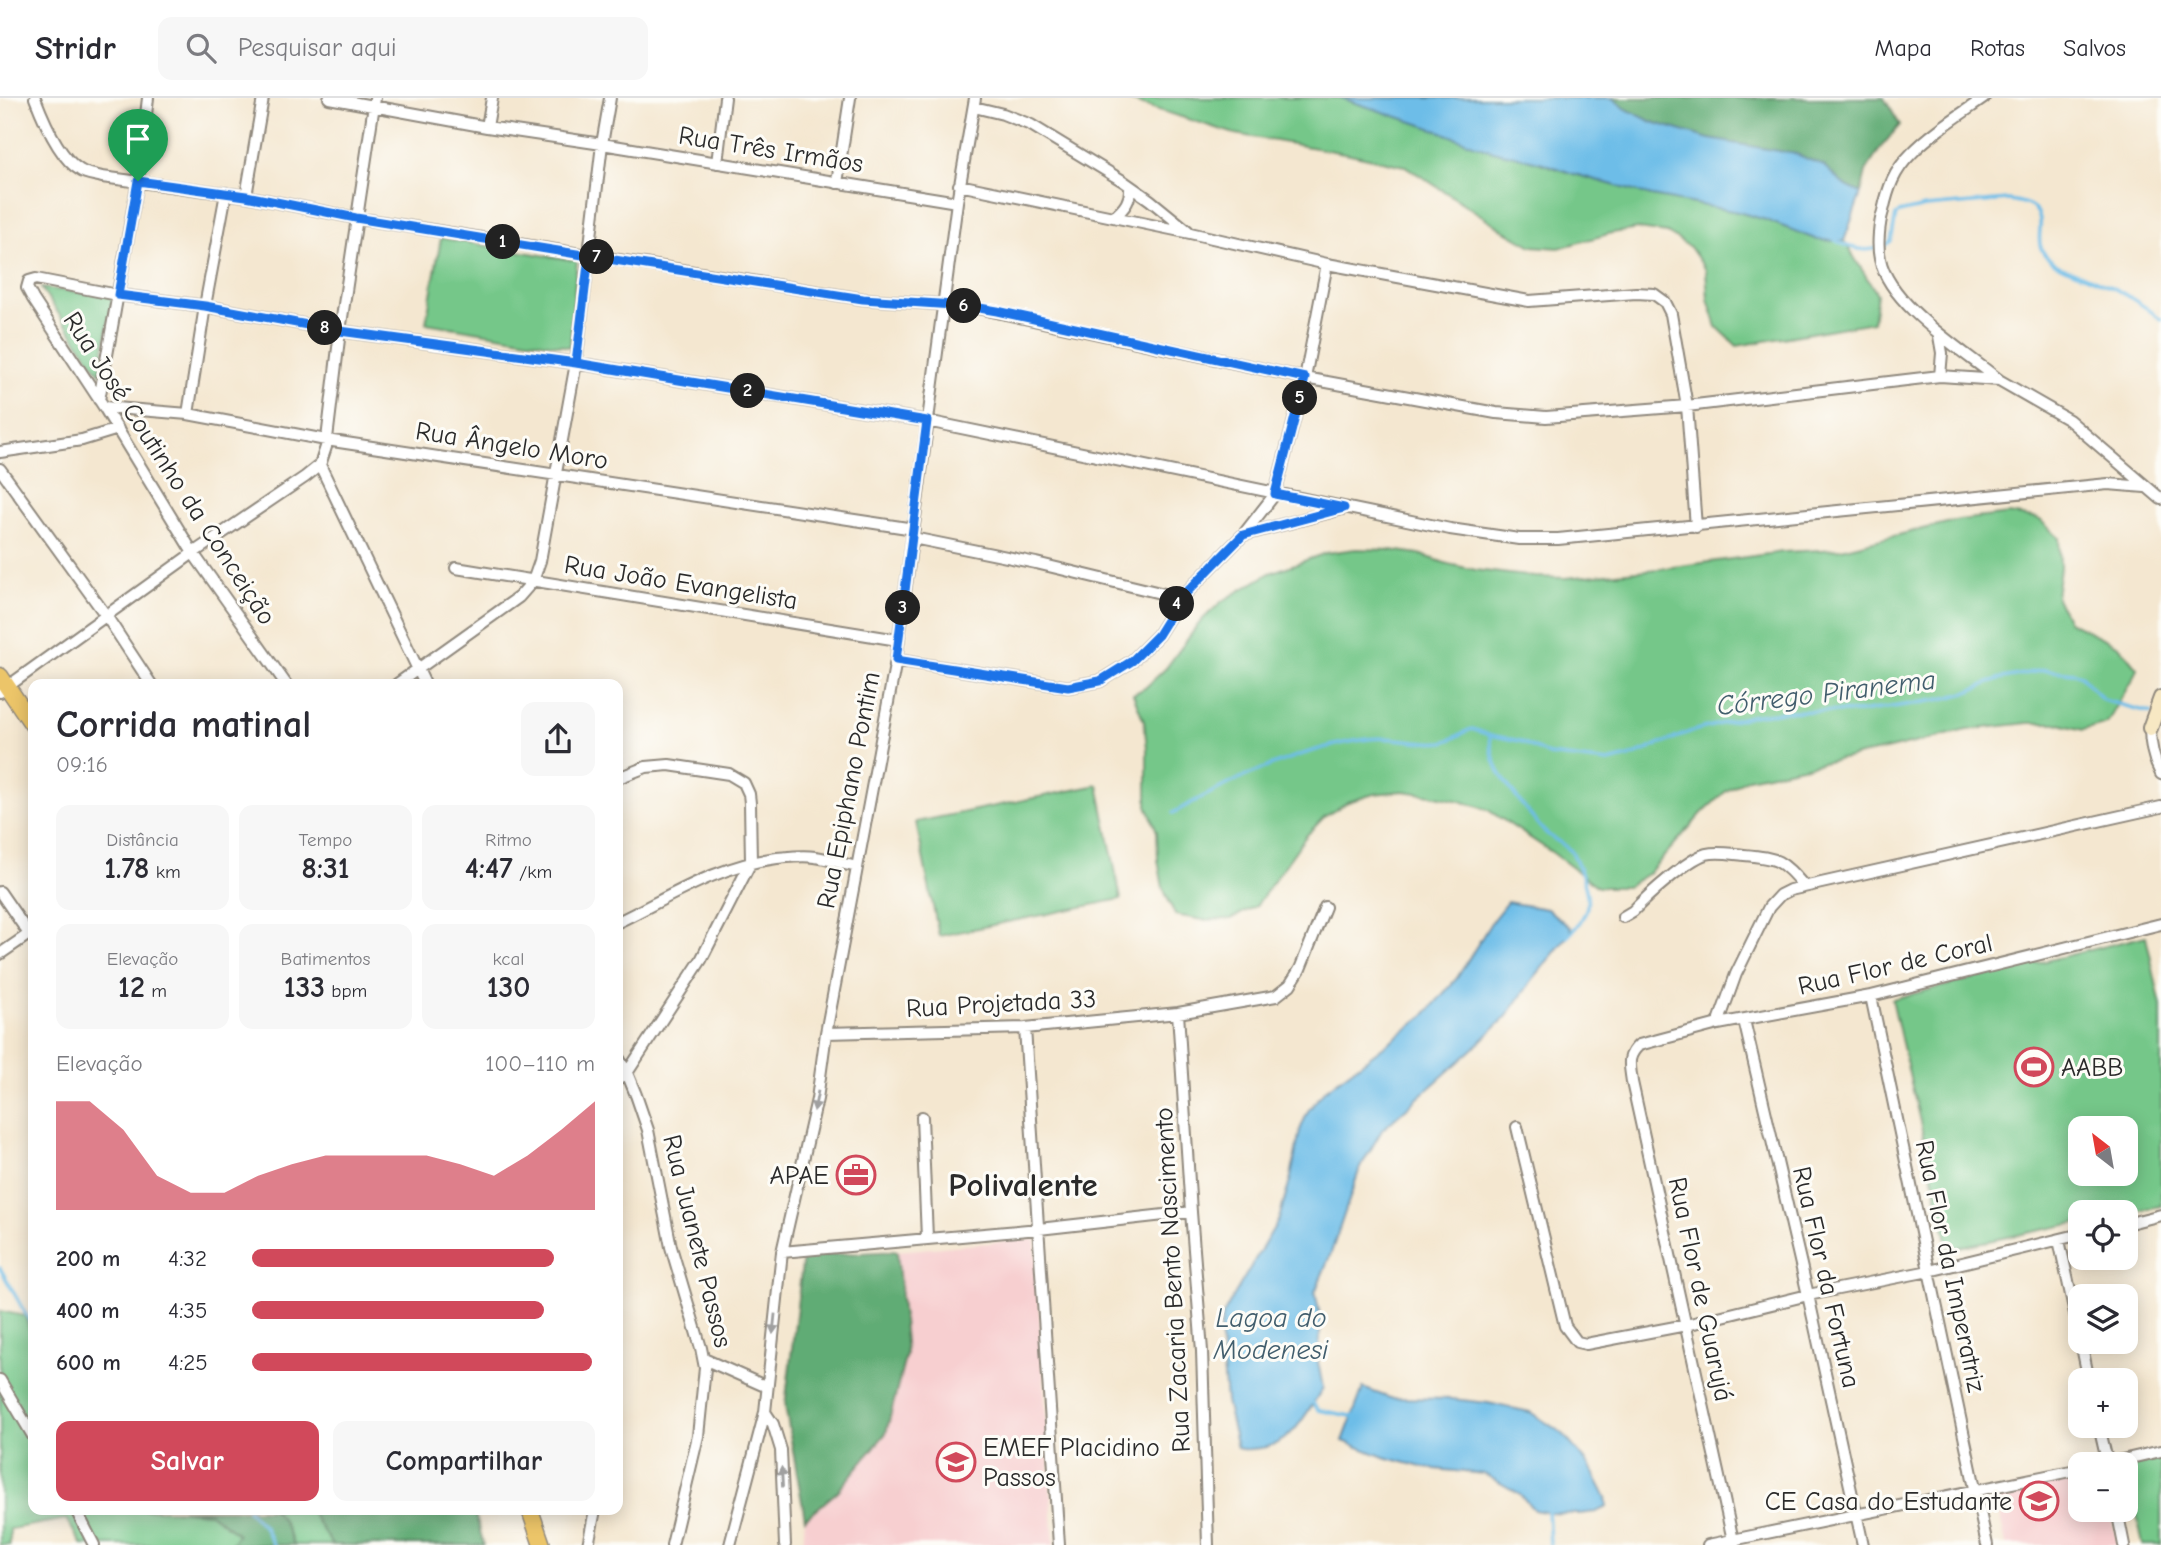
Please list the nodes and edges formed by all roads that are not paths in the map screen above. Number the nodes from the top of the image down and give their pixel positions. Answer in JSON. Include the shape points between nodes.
{"nodes":[{"id":1,"x":35,"y":98,"type":"edge"},
{"id":2,"x":148,"y":98,"type":"edge"},
{"id":3,"x":263,"y":98,"type":"edge"},
{"id":4,"x":329,"y":98,"type":"edge"},
{"id":5,"x":492,"y":98,"type":"edge"},
{"id":6,"x":610,"y":98,"type":"edge"},
{"id":7,"x":725,"y":98,"type":"edge"},
{"id":8,"x":850,"y":98,"type":"edge"},
{"id":9,"x":1984,"y":98,"type":"edge"},
{"id":10,"x":374,"y":102,"type":"edge"},
{"id":11,"x":975,"y":103,"type":"edge"},
{"id":12,"x":487,"y":127,"type":"junction"},
{"id":13,"x":602,"y":144,"type":"junction"},
{"id":14,"x":716,"y":163,"type":"junction"},
{"id":15,"x":138,"y":181,"type":"junction"},
{"id":16,"x":837,"y":183,"type":"junction"},
{"id":17,"x":960,"y":184,"type":"junction"},
{"id":18,"x":1130,"y":186,"type":"junction"},
{"id":19,"x":226,"y":193,"type":"junction"},
{"id":20,"x":246,"y":196,"type":"junction"},
{"id":21,"x":957,"y":202,"type":"junction"},
{"id":22,"x":1114,"y":217,"type":"junction"},
{"id":23,"x":356,"y":218,"type":"junction"},
{"id":24,"x":1190,"y":233,"type":"junction"},
{"id":25,"x":589,"y":256,"type":"junction"},
{"id":26,"x":1327,"y":264,"type":"junction"},
{"id":27,"x":118,"y":295,"type":"junction"},
{"id":28,"x":942,"y":305,"type":"junction"},
{"id":29,"x":205,"y":306,"type":"junction"},
{"id":30,"x":340,"y":331,"type":"junction"},
{"id":31,"x":1939,"y":336,"type":"junction"},
{"id":32,"x":576,"y":363,"type":"junction"},
{"id":33,"x":1940,"y":376,"type":"junction"},
{"id":34,"x":1305,"y":378,"type":"junction"},
{"id":35,"x":1999,"y":380,"type":"junction"},
{"id":36,"x":102,"y":403,"type":"junction"},
{"id":37,"x":1687,"y":406,"type":"junction"},
{"id":38,"x":187,"y":414,"type":"junction"},
{"id":39,"x":927,"y":421,"type":"junction"},
{"id":40,"x":118,"y":429,"type":"junction"},
{"id":41,"x":326,"y":440,"type":"junction"},
{"id":42,"x":0,"y":452,"type":"edge"},
{"id":43,"x":320,"y":465,"type":"junction"},
{"id":44,"x":0,"y":469,"type":"edge"},
{"id":45,"x":555,"y":475,"type":"junction"},
{"id":46,"x":2145,"y":487,"type":"junction"},
{"id":47,"x":1275,"y":494,"type":"junction"},
{"id":48,"x":2161,"y":499,"type":"edge"},
{"id":49,"x":1344,"y":508,"type":"junction"},
{"id":50,"x":1696,"y":527,"type":"junction"},
{"id":51,"x":913,"y":533,"type":"junction"},
{"id":52,"x":1243,"y":535,"type":"junction"},
{"id":53,"x":193,"y":553,"type":"junction"},
{"id":54,"x":456,"y":568,"type":"dead end"},
{"id":55,"x":533,"y":581,"type":"junction"},
{"id":56,"x":1181,"y":598,"type":"junction"},
{"id":57,"x":107,"y":617,"type":"junction"},
{"id":58,"x":898,"y":640,"type":"junction"},
{"id":59,"x":896,"y":660,"type":"junction"},
{"id":60,"x":418,"y":670,"type":"junction"},
{"id":61,"x":148,"y":679,"type":"edge"},
{"id":62,"x":282,"y":679,"type":"edge"},
{"id":63,"x":404,"y":679,"type":"edge"},
{"id":64,"x":422,"y":679,"type":"edge"},
{"id":65,"x":2,"y":685,"type":"edge"},
{"id":66,"x":2161,"y":698,"type":"edge"},
{"id":67,"x":28,"y":719,"type":"edge"},
{"id":68,"x":2150,"y":728,"type":"joint"},
{"id":69,"x":2161,"y":774,"type":"edge"},
{"id":70,"x":623,"y":776,"type":"edge"},
{"id":71,"x":2161,"y":807,"type":"edge"},
{"id":72,"x":751,"y":862,"type":"junction"},
{"id":73,"x":857,"y":867,"type":"junction"},
{"id":74,"x":1804,"y":886,"type":"junction"},
{"id":75,"x":0,"y":892,"type":"edge"},
{"id":76,"x":1325,"y":906,"type":"dead end"},
{"id":77,"x":1623,"y":917,"type":"dead end"},
{"id":78,"x":623,"y":919,"type":"edge"},
{"id":79,"x":2161,"y":924,"type":"edge"},
{"id":80,"x":28,"y":929,"type":"edge"},
{"id":81,"x":28,"y":935,"type":"edge"},
{"id":82,"x":0,"y":954,"type":"edge"},
{"id":83,"x":1871,"y":996,"type":"junction"},
{"id":84,"x":1178,"y":1013,"type":"junction"},
{"id":85,"x":1745,"y":1020,"type":"junction"},
{"id":86,"x":1718,"y":1024,"type":"junction"},
{"id":87,"x":1026,"y":1028,"type":"junction"},
{"id":88,"x":826,"y":1033,"type":"junction"},
{"id":89,"x":1639,"y":1045,"type":"joint"},
{"id":90,"x":623,"y":1075,"type":"edge"},
{"id":91,"x":623,"y":1078,"type":"edge"},
{"id":92,"x":922,"y":1117,"type":"dead end"},
{"id":93,"x":1517,"y":1127,"type":"dead end"},
{"id":94,"x":1191,"y":1212,"type":"junction"},
{"id":95,"x":2161,"y":1215,"type":"edge"},
{"id":96,"x":2138,"y":1220,"type":"edge"},
{"id":97,"x":1039,"y":1229,"type":"junction"},
{"id":98,"x":927,"y":1238,"type":"junction"},
{"id":99,"x":2068,"y":1238,"type":"edge"},
{"id":100,"x":2059,"y":1240,"type":"junction"},
{"id":101,"x":782,"y":1252,"type":"junction"},
{"id":102,"x":1929,"y":1271,"type":"junction"},
{"id":103,"x":2068,"y":1284,"type":"edge"},
{"id":104,"x":1808,"y":1295,"type":"junction"},
{"id":105,"x":1686,"y":1325,"type":"junction"},
{"id":106,"x":704,"y":1359,"type":"junction"},
{"id":107,"x":0,"y":1380,"type":"edge"},
{"id":108,"x":767,"y":1387,"type":"junction"},
{"id":109,"x":765,"y":1412,"type":"junction"},
{"id":110,"x":28,"y":1428,"type":"edge"},
{"id":111,"x":2161,"y":1451,"type":"edge"},
{"id":112,"x":2138,"y":1456,"type":"edge"},
{"id":113,"x":2068,"y":1472,"type":"edge"},
{"id":114,"x":1975,"y":1490,"type":"junction"},
{"id":115,"x":79,"y":1515,"type":"edge"},
{"id":116,"x":532,"y":1515,"type":"edge"},
{"id":117,"x":594,"y":1515,"type":"edge"},
{"id":118,"x":1857,"y":1515,"type":"junction"},
{"id":119,"x":2119,"y":1522,"type":"edge"},
{"id":120,"x":1734,"y":1543,"type":"edge"},
{"id":121,"x":94,"y":1545,"type":"edge"},
{"id":122,"x":542,"y":1545,"type":"edge"},
{"id":123,"x":588,"y":1545,"type":"edge"},
{"id":124,"x":672,"y":1545,"type":"edge"},
{"id":125,"x":730,"y":1545,"type":"edge"},
{"id":126,"x":785,"y":1545,"type":"edge"},
{"id":127,"x":1059,"y":1545,"type":"edge"},
{"id":128,"x":1208,"y":1545,"type":"edge"},
{"id":129,"x":1708,"y":1545,"type":"edge"},
{"id":130,"x":1863,"y":1545,"type":"edge"},
{"id":131,"x":1987,"y":1545,"type":"edge"},
{"id":132,"x":2124,"y":1545,"type":"edge"}],
"edges":[{"from":1,"to":15,"type":"street","via":[[48,130],[80,170]]},
{"from":2,"to":15,"type":"street"},
{"from":3,"to":20,"type":"street"},
{"from":4,"to":10,"type":"street","name":"Rua Três Irmãos"},
{"from":5,"to":12,"type":"street"},
{"from":6,"to":13,"type":"street"},
{"from":7,"to":14,"type":"street"},
{"from":8,"to":16,"type":"street"},
{"from":9,"to":31,"type":"street","via":[[1911,154],[1889,183],[1881,219],[1880,258],[1887,277]]},
{"from":10,"to":12,"type":"street","name":"Rua Três Irmãos"},
{"from":10,"to":23,"type":"street"},
{"from":11,"to":17,"type":"street","name":"Rua Epiphano Pontim"},
{"from":11,"to":18,"type":"street","via":[[1031,125]]},
{"from":12,"to":13,"type":"street","name":"Rua Três Irmãos"},
{"from":13,"to":14,"type":"street","name":"Rua Três Irmãos"},
{"from":13,"to":25,"type":"street"},
{"from":14,"to":16,"type":"street","name":"Rua Três Irmãos"},
{"from":15,"to":19,"type":"street"},
{"from":15,"to":27,"type":"street"},
{"from":16,"to":21,"type":"street","name":"Rua Três Irmãos"},
{"from":17,"to":21,"type":"street","name":"Rua Epiphano Pontim"},
{"from":17,"to":22,"type":"street"},
{"from":18,"to":22,"type":"street","via":[[1127,204]]},
{"from":18,"to":24,"type":"street"},
{"from":19,"to":20,"type":"street"},
{"from":19,"to":29,"type":"street"},
{"from":20,"to":23,"type":"street"},
{"from":21,"to":28,"type":"street","name":"Rua Epiphano Pontim"},
{"from":22,"to":24,"type":"street"},
{"from":23,"to":25,"type":"street"},
{"from":23,"to":30,"type":"street"},
{"from":24,"to":26,"type":"street"},
{"from":25,"to":28,"type":"street","via":[[863,299]]},
{"from":25,"to":32,"type":"street"},
{"from":26,"to":34,"type":"street"},
{"from":26,"to":37,"type":"street","via":[[1529,301],[1654,294],[1671,314]]},
{"from":27,"to":29,"type":"street"},
{"from":27,"to":36,"type":"street"},
{"from":27,"to":36,"type":"street","name":"Rua José Coutinho da Conceição","via":[[36,279],[29,281],[27,288]]},
{"from":28,"to":34,"type":"street","via":[[997,311]]},
{"from":28,"to":39,"type":"street","name":"Rua Epiphano Pontim"},
{"from":29,"to":30,"type":"street"},
{"from":29,"to":38,"type":"street"},
{"from":30,"to":32,"type":"street"},
{"from":30,"to":41,"type":"street"},
{"from":31,"to":33,"type":"street"},
{"from":31,"to":35,"type":"street"},
{"from":32,"to":39,"type":"street"},
{"from":32,"to":45,"type":"street"},
{"from":33,"to":35,"type":"street"},
{"from":33,"to":37,"type":"street"},
{"from":34,"to":37,"type":"street","via":[[1496,413],[1546,417]]},
{"from":34,"to":47,"type":"street"},
{"from":35,"to":46,"type":"street","via":[[2069,420]]},
{"from":36,"to":38,"type":"street","name":"Rua Ângelo Moro"},
{"from":36,"to":40,"type":"street","name":"Rua José Coutinho da Conceição"},
{"from":37,"to":50,"type":"street"},
{"from":38,"to":41,"type":"street","name":"Rua Ângelo Moro"},
{"from":39,"to":47,"type":"street"},
{"from":39,"to":51,"type":"street","name":"Rua Epiphano Pontim"},
{"from":40,"to":42,"type":"street","via":[[82,440]]},
{"from":40,"to":53,"type":"street","name":"Rua José Coutinho da Conceição"},
{"from":41,"to":43,"type":"street"},
{"from":41,"to":45,"type":"street","name":"Rua Ângelo Moro"},
{"from":43,"to":53,"type":"street"},
{"from":43,"to":60,"type":"street"},
{"from":44,"to":57,"type":"street"},
{"from":45,"to":51,"type":"street","name":"Rua Ângelo Moro"},
{"from":45,"to":55,"type":"street"},
{"from":46,"to":48,"type":"street"},
{"from":46,"to":50,"type":"street","via":[[2108,484]]},
{"from":47,"to":49,"type":"street"},
{"from":47,"to":52,"type":"street"},
{"from":49,"to":50,"type":"street","via":[[1519,539]]},
{"from":49,"to":52,"type":"street"},
{"from":51,"to":56,"type":"street","name":"Rua Ângelo Moro"},
{"from":51,"to":58,"type":"street","name":"Rua Epiphano Pontim"},
{"from":52,"to":56,"type":"street"},
{"from":53,"to":57,"type":"street"},
{"from":53,"to":62,"type":"street","name":"Rua José Coutinho da Conceição"},
{"from":54,"to":55,"type":"street","name":"Rua João Evangelista"},
{"from":55,"to":58,"type":"street","name":"Rua João Evangelista"},
{"from":55,"to":60,"type":"street","via":[[519,597]]},
{"from":56,"to":59,"type":"street","via":[[1158,635],[1132,661],[1100,681],[1084,685],[1068,687]]},
{"from":57,"to":61,"type":"street"},
{"from":57,"to":65,"type":"street"},
{"from":58,"to":59,"type":"street","name":"Rua Epiphano Pontim"},
{"from":59,"to":73,"type":"street","name":"Rua Epiphano Pontim"},
{"from":60,"to":63,"type":"street"},
{"from":60,"to":64,"type":"street"},
{"from":65,"to":67,"type":"main road"},
{"from":66,"to":68,"type":"street"},
{"from":68,"to":69,"type":"street","via":[[2150,744]]},
{"from":70,"to":72,"type":"street","via":[[669,765],[729,775],[744,783],[749,794]]},
{"from":71,"to":74,"type":"street"},
{"from":72,"to":73,"type":"street","via":[[806,856]]},
{"from":72,"to":78,"type":"street","via":[[683,888]]},
{"from":72,"to":90,"type":"street","via":[[701,960]]},
{"from":73,"to":88,"type":"street","name":"Rua Epiphano Pontim"},
{"from":74,"to":77,"type":"street","via":[[1785,864],[1772,858],[1707,854],[1688,863]]},
{"from":74,"to":86,"type":"street","via":[[1780,895],[1769,907]]},
{"from":75,"to":80,"type":"street"},
{"from":76,"to":84,"type":"street","name":"Rua Projetada 33","via":[[1300,969],[1284,992]]},
{"from":79,"to":83,"type":"street","name":"Rua Flor de Coral"},
{"from":81,"to":82,"type":"street"},
{"from":83,"to":85,"type":"street","name":"Rua Flor de Coral"},
{"from":83,"to":102,"type":"street","name":"Rua Flor da Imperatriz"},
{"from":84,"to":87,"type":"street","name":"Rua Projetada 33"},
{"from":84,"to":94,"type":"street","name":"Rua Zacaria Bento Nascimento"},
{"from":85,"to":86,"type":"street","name":"Rua Flor de Coral"},
{"from":85,"to":104,"type":"street","name":"Rua Flor da Fortuna"},
{"from":86,"to":89,"type":"street","name":"Rua Flor de Coral"},
{"from":87,"to":88,"type":"street","name":"Rua Projetada 33"},
{"from":87,"to":97,"type":"street"},
{"from":88,"to":101,"type":"street","name":"Rua Epiphano Pontim","one_way":true,"via":[[817,1099]]},
{"from":89,"to":105,"type":"street","name":"Rua Flor de Guarujá","via":[[1630,1061],[1632,1082]]},
{"from":91,"to":106,"type":"street","name":"Rua Juanete Passos","via":[[648,1130],[671,1247]]},
{"from":92,"to":98,"type":"street"},
{"from":93,"to":105,"type":"street","via":[[1570,1335],[1577,1342],[1594,1344]]},
{"from":94,"to":97,"type":"street"},
{"from":94,"to":128,"type":"street","name":"Rua Zacaria Bento Nascimento","via":[[1202,1351]]},
{"from":95,"to":96,"type":"street"},
{"from":97,"to":98,"type":"street"},
{"from":97,"to":127,"type":"street"},
{"from":98,"to":101,"type":"street"},
{"from":99,"to":100,"type":"street"},
{"from":100,"to":102,"type":"street"},
{"from":100,"to":103,"type":"street"},
{"from":101,"to":108,"type":"street","name":"Rua Epiphano Pontim","one_way":true},
{"from":102,"to":104,"type":"street"},
{"from":102,"to":114,"type":"street","name":"Rua Flor da Imperatriz"},
{"from":104,"to":105,"type":"street"},
{"from":104,"to":118,"type":"street","name":"Rua Flor da Fortuna"},
{"from":105,"to":120,"type":"street","name":"Rua Flor de Guarujá"},
{"from":106,"to":108,"type":"street"},
{"from":106,"to":124,"type":"street","name":"Rua Juanete Passos","via":[[698,1436]]},
{"from":107,"to":110,"type":"street"},
{"from":108,"to":109,"type":"street","name":"Rua Epiphano Pontim"},
{"from":109,"to":125,"type":"street","name":"Rua Epiphano Pontim"},
{"from":126,"to":109,"type":"street","one_way":true,"via":[[781,1450]]},
{"from":111,"to":112,"type":"street"},
{"from":113,"to":114,"type":"street"},
{"from":114,"to":118,"type":"street"},
{"from":114,"to":131,"type":"street","name":"Rua Flor da Imperatriz"},
{"from":115,"to":121,"type":"street"},
{"from":116,"to":122,"type":"main road"},
{"from":117,"to":123,"type":"street"},
{"from":118,"to":120,"type":"street"},
{"from":118,"to":130,"type":"street","name":"Rua Flor da Fortuna"},
{"from":119,"to":132,"type":"street"},
{"from":120,"to":129,"type":"street"}]}
